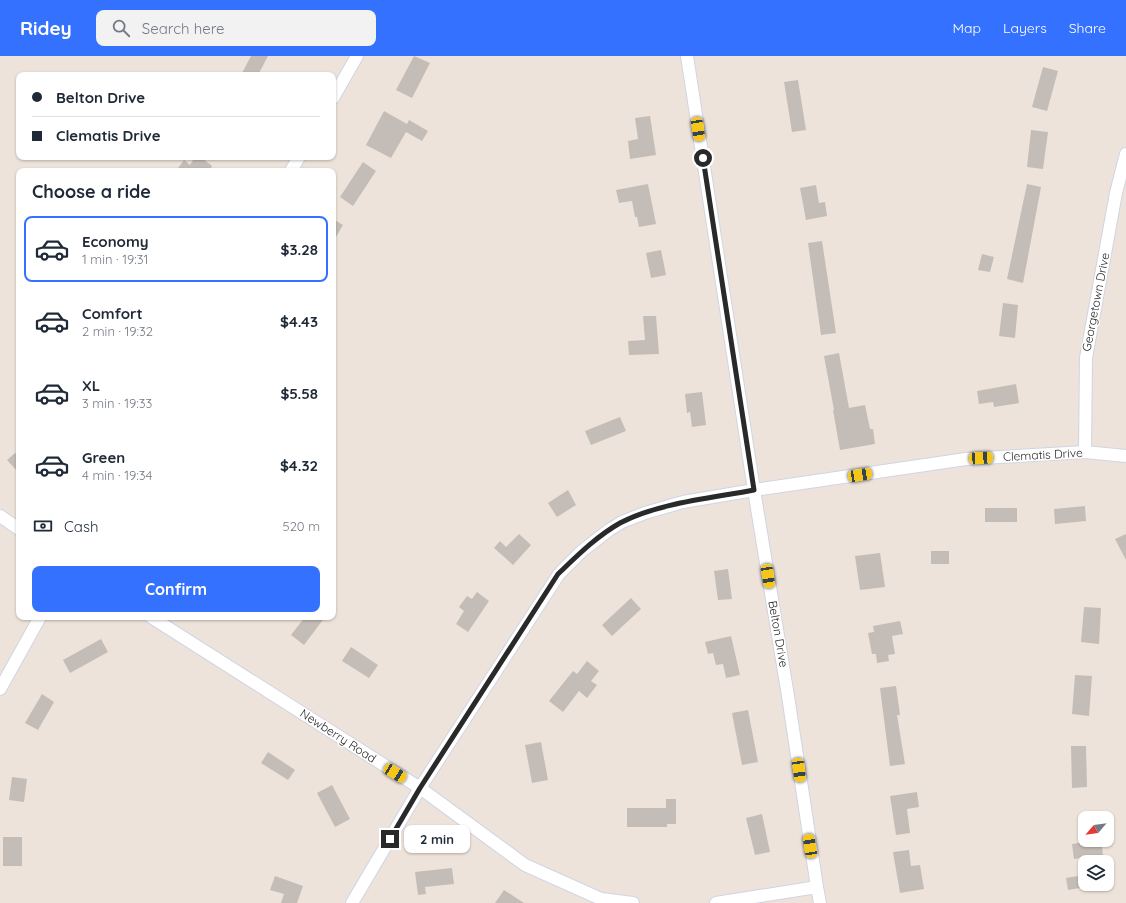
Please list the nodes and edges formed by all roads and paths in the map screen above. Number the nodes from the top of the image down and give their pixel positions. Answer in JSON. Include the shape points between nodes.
{"nodes":[{"id":1,"x":357,"y":56,"type":"edge"},
{"id":2,"x":687,"y":56,"type":"edge"},
{"id":3,"x":336,"y":93,"type":"edge"},
{"id":4,"x":1126,"y":154,"type":"edge"},
{"id":5,"x":1085,"y":452,"type":"junction"},
{"id":6,"x":1126,"y":456,"type":"edge"},
{"id":7,"x":754,"y":490,"type":"junction"},
{"id":8,"x":0,"y":516,"type":"edge"},
{"id":9,"x":16,"y":527,"type":"edge"},
{"id":10,"x":38,"y":620,"type":"edge"},
{"id":11,"x":156,"y":620,"type":"edge"},
{"id":12,"x":0,"y":689,"type":"edge"},
{"id":13,"x":420,"y":788,"type":"junction"},
{"id":14,"x":816,"y":886,"type":"junction"},
{"id":15,"x":352,"y":903,"type":"edge"},
{"id":16,"x":633,"y":903,"type":"edge"},
{"id":17,"x":716,"y":903,"type":"edge"},
{"id":18,"x":820,"y":903,"type":"edge"}],
"edges":[{"from":1,"to":3,"type":"street"},
{"from":2,"to":7,"type":"street","name":"Belton Drive"},
{"from":4,"to":5,"type":"street","name":"Georgetown Drive","via":[[1116,193],[1086,358]]},
{"from":5,"to":6,"type":"street","name":"Clematis Drive"},
{"from":5,"to":7,"type":"street","name":"Clematis Drive","via":[[966,459]]},
{"from":7,"to":13,"type":"street","name":"Clematis Drive","via":[[683,502],[645,513],[622,522],[582,551],[558,574]]},
{"from":7,"to":14,"type":"street","name":"Belton Drive"},
{"from":8,"to":9,"type":"street"},
{"from":10,"to":12,"type":"street"},
{"from":11,"to":13,"type":"street","name":"Newberry Road"},
{"from":13,"to":15,"type":"street","name":"Clematis Drive"},
{"from":13,"to":16,"type":"street","name":"Newberry Road","via":[[525,865],[601,899]]},
{"from":14,"to":17,"type":"street"},
{"from":14,"to":18,"type":"street","name":"Belton Drive"}]}
